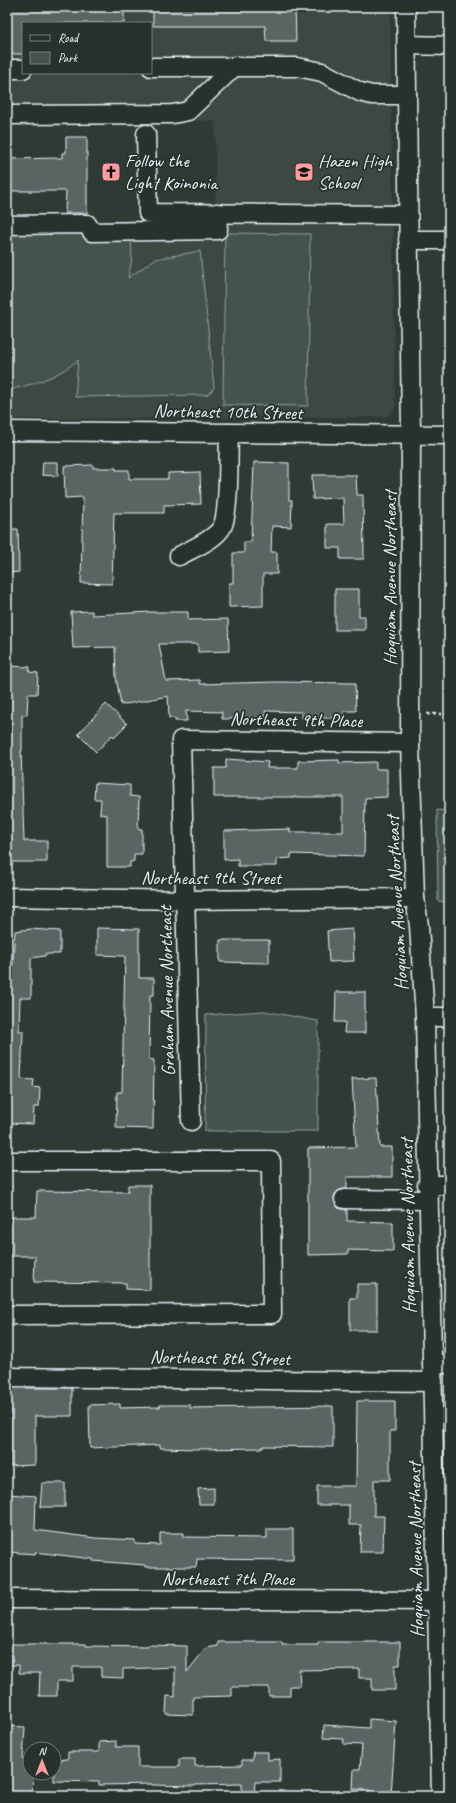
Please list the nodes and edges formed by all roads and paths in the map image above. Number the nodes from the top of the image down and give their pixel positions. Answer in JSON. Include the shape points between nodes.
{"nodes":[{"id":1,"x":406,"y":7,"type":"edge"},
{"id":2,"x":406,"y":45,"type":"junction"},
{"id":3,"x":449,"y":46,"type":"edge"},
{"id":4,"x":235,"y":66,"type":"junction"},
{"id":5,"x":152,"y":67,"type":"edge"},
{"id":6,"x":7,"y":69,"type":"edge"},
{"id":7,"x":22,"y":69,"type":"edge"},
{"id":8,"x":407,"y":95,"type":"junction"},
{"id":9,"x":7,"y":115,"type":"edge"},
{"id":10,"x":146,"y":134,"type":"dead end"},
{"id":11,"x":218,"y":213,"type":"junction"},
{"id":12,"x":408,"y":215,"type":"junction"},
{"id":13,"x":7,"y":225,"type":"edge"},
{"id":14,"x":408,"y":240,"type":"junction"},
{"id":15,"x":449,"y":240,"type":"edge"},
{"id":16,"x":7,"y":431,"type":"edge"},
{"id":17,"x":229,"y":433,"type":"junction"},
{"id":18,"x":411,"y":435,"type":"junction"},
{"id":19,"x":449,"y":435,"type":"edge"},
{"id":20,"x":178,"y":556,"type":"dead end"},
{"id":21,"x":410,"y":714,"type":"junction"},
{"id":22,"x":449,"y":714,"type":"edge"},
{"id":23,"x":181,"y":740,"type":"joint"},
{"id":24,"x":410,"y":743,"type":"junction"},
{"id":25,"x":7,"y":897,"type":"edge"},
{"id":26,"x":415,"y":898,"type":"junction"},
{"id":27,"x":185,"y":900,"type":"junction"},
{"id":28,"x":425,"y":1017,"type":"junction"},
{"id":29,"x":449,"y":1017,"type":"edge"},
{"id":30,"x":191,"y":1121,"type":"dead end"},
{"id":31,"x":7,"y":1161,"type":"edge"},
{"id":32,"x":449,"y":1185,"type":"edge"},
{"id":33,"x":428,"y":1193,"type":"junction"},
{"id":34,"x":344,"y":1199,"type":"dead end"},
{"id":35,"x":7,"y":1315,"type":"edge"},
{"id":36,"x":438,"y":1370,"type":"edge"},
{"id":37,"x":7,"y":1377,"type":"edge"},
{"id":38,"x":7,"y":1599,"type":"edge"},
{"id":39,"x":444,"y":1602,"type":"edge"},
{"id":40,"x":441,"y":1796,"type":"edge"}],
"edges":[{"from":1,"to":2,"type":"street","name":"Hoquiam Avenue Northeast"},
{"from":2,"to":3,"type":"street"},
{"from":2,"to":8,"type":"street","name":"Hoquiam Avenue Northeast"},
{"from":4,"to":5,"type":"street"},
{"from":4,"to":8,"type":"street","via":[[297,67],[322,72],[360,92],[372,95]]},
{"from":4,"to":9,"type":"street","via":[[188,111],[173,114]]},
{"from":6,"to":7,"type":"street"},
{"from":8,"to":12,"type":"street","name":"Hoquiam Avenue Northeast"},
{"from":10,"to":11,"type":"street","via":[[148,213]]},
{"from":11,"to":12,"type":"street"},
{"from":11,"to":13,"type":"street","via":[[218,230],[92,232],[87,224]]},
{"from":12,"to":14,"type":"street","name":"Hoquiam Avenue Northeast"},
{"from":14,"to":15,"type":"street"},
{"from":14,"to":18,"type":"street","name":"Hoquiam Avenue Northeast"},
{"from":16,"to":17,"type":"street","name":"Northeast 10th Street"},
{"from":17,"to":18,"type":"street","name":"Northeast 10th Street"},
{"from":17,"to":20,"type":"street","via":[[226,506],[222,528],[206,542]]},
{"from":18,"to":19,"type":"street","name":"Northeast 10th Street"},
{"from":18,"to":21,"type":"street","name":"Hoquiam Avenue Northeast"},
{"from":21,"to":22,"type":"path"},
{"from":21,"to":24,"type":"street","name":"Hoquiam Avenue Northeast"},
{"from":23,"to":24,"type":"street","name":"Northeast 9th Place"},
{"from":23,"to":27,"type":"street","name":"Graham Avenue Northeast"},
{"from":24,"to":26,"type":"street","name":"Hoquiam Avenue Northeast"},
{"from":25,"to":27,"type":"street","name":"Northeast 9th Street"},
{"from":26,"to":27,"type":"street","name":"Northeast 9th Street"},
{"from":26,"to":28,"type":"street","name":"Hoquiam Avenue Northeast"},
{"from":27,"to":30,"type":"street","name":"Graham Avenue Northeast"},
{"from":28,"to":29,"type":"street"},
{"from":28,"to":33,"type":"street","name":"Hoquiam Avenue Northeast"},
{"from":31,"to":35,"type":"street","via":[[271,1161],[272,1314]]},
{"from":32,"to":33,"type":"street"},
{"from":33,"to":34,"type":"street"},
{"from":33,"to":36,"type":"street","name":"Hoquiam Avenue Northeast"},
{"from":36,"to":37,"type":"street","name":"Northeast 8th Street"},
{"from":36,"to":39,"type":"street","name":"Hoquiam Avenue Northeast"},
{"from":38,"to":39,"type":"street","name":"Northeast 7th Place"},
{"from":39,"to":40,"type":"street","name":"Hoquiam Avenue Northeast"}]}
